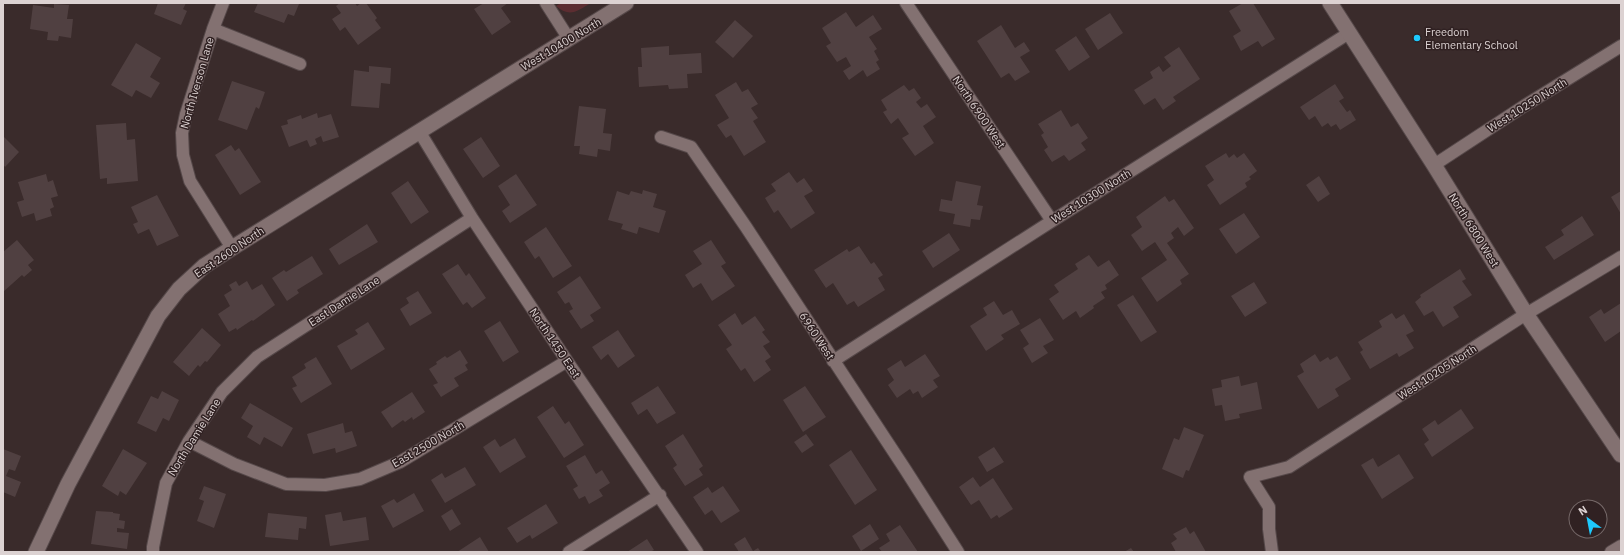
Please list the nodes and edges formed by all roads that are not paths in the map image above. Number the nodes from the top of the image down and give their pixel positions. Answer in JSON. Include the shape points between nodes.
{"nodes":[{"id":1,"x":223,"y":3,"type":"edge"},
{"id":2,"x":546,"y":3,"type":"edge"},
{"id":3,"x":626,"y":3,"type":"edge"},
{"id":4,"x":906,"y":3,"type":"edge"},
{"id":5,"x":1330,"y":3,"type":"edge"},
{"id":6,"x":212,"y":30,"type":"junction"},
{"id":7,"x":1349,"y":33,"type":"junction"},
{"id":8,"x":569,"y":39,"type":"junction"},
{"id":9,"x":1621,"y":46,"type":"edge"},
{"id":10,"x":300,"y":64,"type":"dead end"},
{"id":11,"x":494,"y":84,"type":"joint"},
{"id":12,"x":419,"y":131,"type":"junction"},
{"id":13,"x":661,"y":137,"type":"dead end"},
{"id":14,"x":1434,"y":165,"type":"junction"},
{"id":15,"x":472,"y":218,"type":"junction"},
{"id":16,"x":1052,"y":221,"type":"junction"},
{"id":17,"x":232,"y":248,"type":"junction"},
{"id":18,"x":1621,"y":257,"type":"edge"},
{"id":19,"x":1526,"y":314,"type":"junction"},
{"id":20,"x":567,"y":361,"type":"junction"},
{"id":21,"x":833,"y":361,"type":"junction"},
{"id":22,"x":222,"y":392,"type":"joint"},
{"id":23,"x":189,"y":440,"type":"junction"},
{"id":24,"x":1621,"y":455,"type":"edge"},
{"id":25,"x":660,"y":495,"type":"junction"},
{"id":26,"x":1621,"y":546,"type":"edge"},
{"id":27,"x":36,"y":552,"type":"edge"},
{"id":28,"x":154,"y":552,"type":"edge"},
{"id":29,"x":569,"y":552,"type":"edge"},
{"id":30,"x":697,"y":552,"type":"edge"},
{"id":31,"x":958,"y":552,"type":"edge"},
{"id":32,"x":1272,"y":552,"type":"edge"},
{"id":33,"x":1611,"y":552,"type":"edge"}],
"edges":[{"from":1,"to":6,"type":"street","name":"North Iverson Lane"},
{"from":2,"to":8,"type":"street"},
{"from":3,"to":8,"type":"street","name":"West 10400 North"},
{"from":4,"to":16,"type":"street","name":"North 6900 West"},
{"from":5,"to":7,"type":"street","name":"North 6800 West"},
{"from":6,"to":10,"type":"street"},
{"from":6,"to":17,"type":"street","name":"North Iverson Lane","via":[[186,114],[182,133],[183,155],[190,181]]},
{"from":7,"to":14,"type":"street","name":"North 6800 West"},
{"from":7,"to":16,"type":"street","name":"West 10300 North"},
{"from":8,"to":11,"type":"street","name":"West 10400 North"},
{"from":9,"to":14,"type":"street","name":"West 10250 North"},
{"from":11,"to":12,"type":"street","name":"East 2600 North"},
{"from":12,"to":15,"type":"street","name":"North 1450 East"},
{"from":12,"to":17,"type":"street","name":"East 2600 North"},
{"from":13,"to":21,"type":"street","name":"6960 West","via":[[691,147]]},
{"from":14,"to":19,"type":"street","name":"North 6800 West"},
{"from":15,"to":20,"type":"street","name":"North 1450 East"},
{"from":15,"to":22,"type":"street","name":"East Damie Lane","via":[[257,358]]},
{"from":16,"to":21,"type":"street","name":"West 10300 North"},
{"from":17,"to":27,"type":"street","name":"East 2600 North","via":[[204,266],[179,289],[158,316],[68,484]]},
{"from":18,"to":19,"type":"street","name":"West 10205 North"},
{"from":19,"to":24,"type":"street","name":"North 6800 West"},
{"from":19,"to":32,"type":"street","name":"West 10205 North","via":[[1290,468],[1250,478],[1269,507]]},
{"from":20,"to":23,"type":"street","name":"East 2500 North","via":[[400,462],[360,479],[325,485],[286,484],[234,464]]},
{"from":20,"to":25,"type":"street","name":"North 1450 East"},
{"from":21,"to":31,"type":"street","name":"6960 West"},
{"from":22,"to":23,"type":"street","name":"North Damie Lane"},
{"from":23,"to":28,"type":"street","name":"North Damie Lane","via":[[166,483],[152,547]]},
{"from":25,"to":29,"type":"street"},
{"from":25,"to":30,"type":"street","name":"North 1450 East"},
{"from":26,"to":33,"type":"street"}]}
